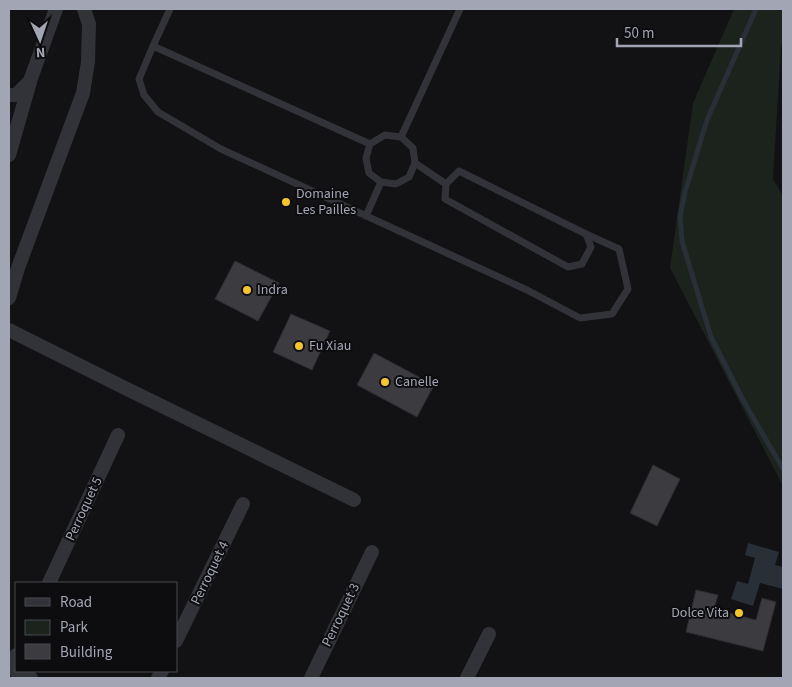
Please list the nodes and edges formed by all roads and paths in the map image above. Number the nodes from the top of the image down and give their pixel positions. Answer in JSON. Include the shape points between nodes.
{"nodes":[{"id":1,"x":56,"y":9,"type":"edge"},
{"id":2,"x":84,"y":9,"type":"edge"},
{"id":3,"x":170,"y":9,"type":"edge"},
{"id":4,"x":460,"y":9,"type":"edge"},
{"id":5,"x":152,"y":46,"type":"junction"},
{"id":6,"x":30,"y":82,"type":"junction"},
{"id":7,"x":9,"y":95,"type":"edge"},
{"id":8,"x":401,"y":137,"type":"junction"},
{"id":9,"x":370,"y":144,"type":"junction"},
{"id":10,"x":9,"y":155,"type":"edge"},
{"id":11,"x":415,"y":163,"type":"junction"},
{"id":12,"x":381,"y":182,"type":"junction"},
{"id":13,"x":446,"y":184,"type":"junction"},
{"id":14,"x":366,"y":216,"type":"junction"},
{"id":15,"x":586,"y":234,"type":"junction"},
{"id":16,"x":13,"y":266,"type":"edge"},
{"id":17,"x":9,"y":298,"type":"edge"},
{"id":18,"x":9,"y":330,"type":"edge"},
{"id":19,"x":118,"y":435,"type":"dead end"},
{"id":20,"x":354,"y":500,"type":"dead end"},
{"id":21,"x":243,"y":504,"type":"dead end"},
{"id":22,"x":372,"y":552,"type":"dead end"},
{"id":23,"x":49,"y":582,"type":"edge"},
{"id":24,"x":489,"y":634,"type":"dead end"},
{"id":25,"x":178,"y":637,"type":"edge"},
{"id":26,"x":15,"y":657,"type":"edge"},
{"id":27,"x":9,"y":668,"type":"edge"},
{"id":28,"x":18,"y":672,"type":"edge"},
{"id":29,"x":31,"y":678,"type":"edge"},
{"id":30,"x":311,"y":678,"type":"edge"},
{"id":31,"x":468,"y":678,"type":"edge"}],
"edges":[{"from":1,"to":6,"type":"street"},
{"from":2,"to":16,"type":"street","via":[[89,24],[83,93]]},
{"from":3,"to":5,"type":"lane"},
{"from":4,"to":8,"type":"lane"},
{"from":5,"to":9,"type":"lane"},
{"from":5,"to":14,"type":"lane","via":[[139,79],[144,95],[158,112],[221,149]]},
{"from":6,"to":7,"type":"street","via":[[16,95]]},
{"from":6,"to":10,"type":"street"},
{"from":8,"to":9,"type":"lane","via":[[385,135]]},
{"from":8,"to":11,"type":"lane","via":[[413,148]]},
{"from":9,"to":12,"type":"lane","via":[[366,158],[369,173]]},
{"from":11,"to":12,"type":"lane","via":[[409,176],[396,184]]},
{"from":11,"to":13,"type":"lane"},
{"from":12,"to":14,"type":"lane"},
{"from":13,"to":15,"type":"lane","via":[[459,171]]},
{"from":13,"to":15,"type":"lane","via":[[445,199],[568,267],[582,264],[591,247]]},
{"from":14,"to":15,"type":"lane","via":[[580,318],[612,314],[628,289],[619,249]]},
{"from":16,"to":17,"type":"street"},
{"from":18,"to":20,"type":"street"},
{"from":19,"to":23,"type":"street","name":"Perroquet 5"},
{"from":21,"to":25,"type":"street","name":"Perroquet 4"},
{"from":22,"to":30,"type":"street","name":"Perroquet 3"},
{"from":24,"to":31,"type":"street"},
{"from":26,"to":27,"type":"street"},
{"from":28,"to":29,"type":"street"}]}
